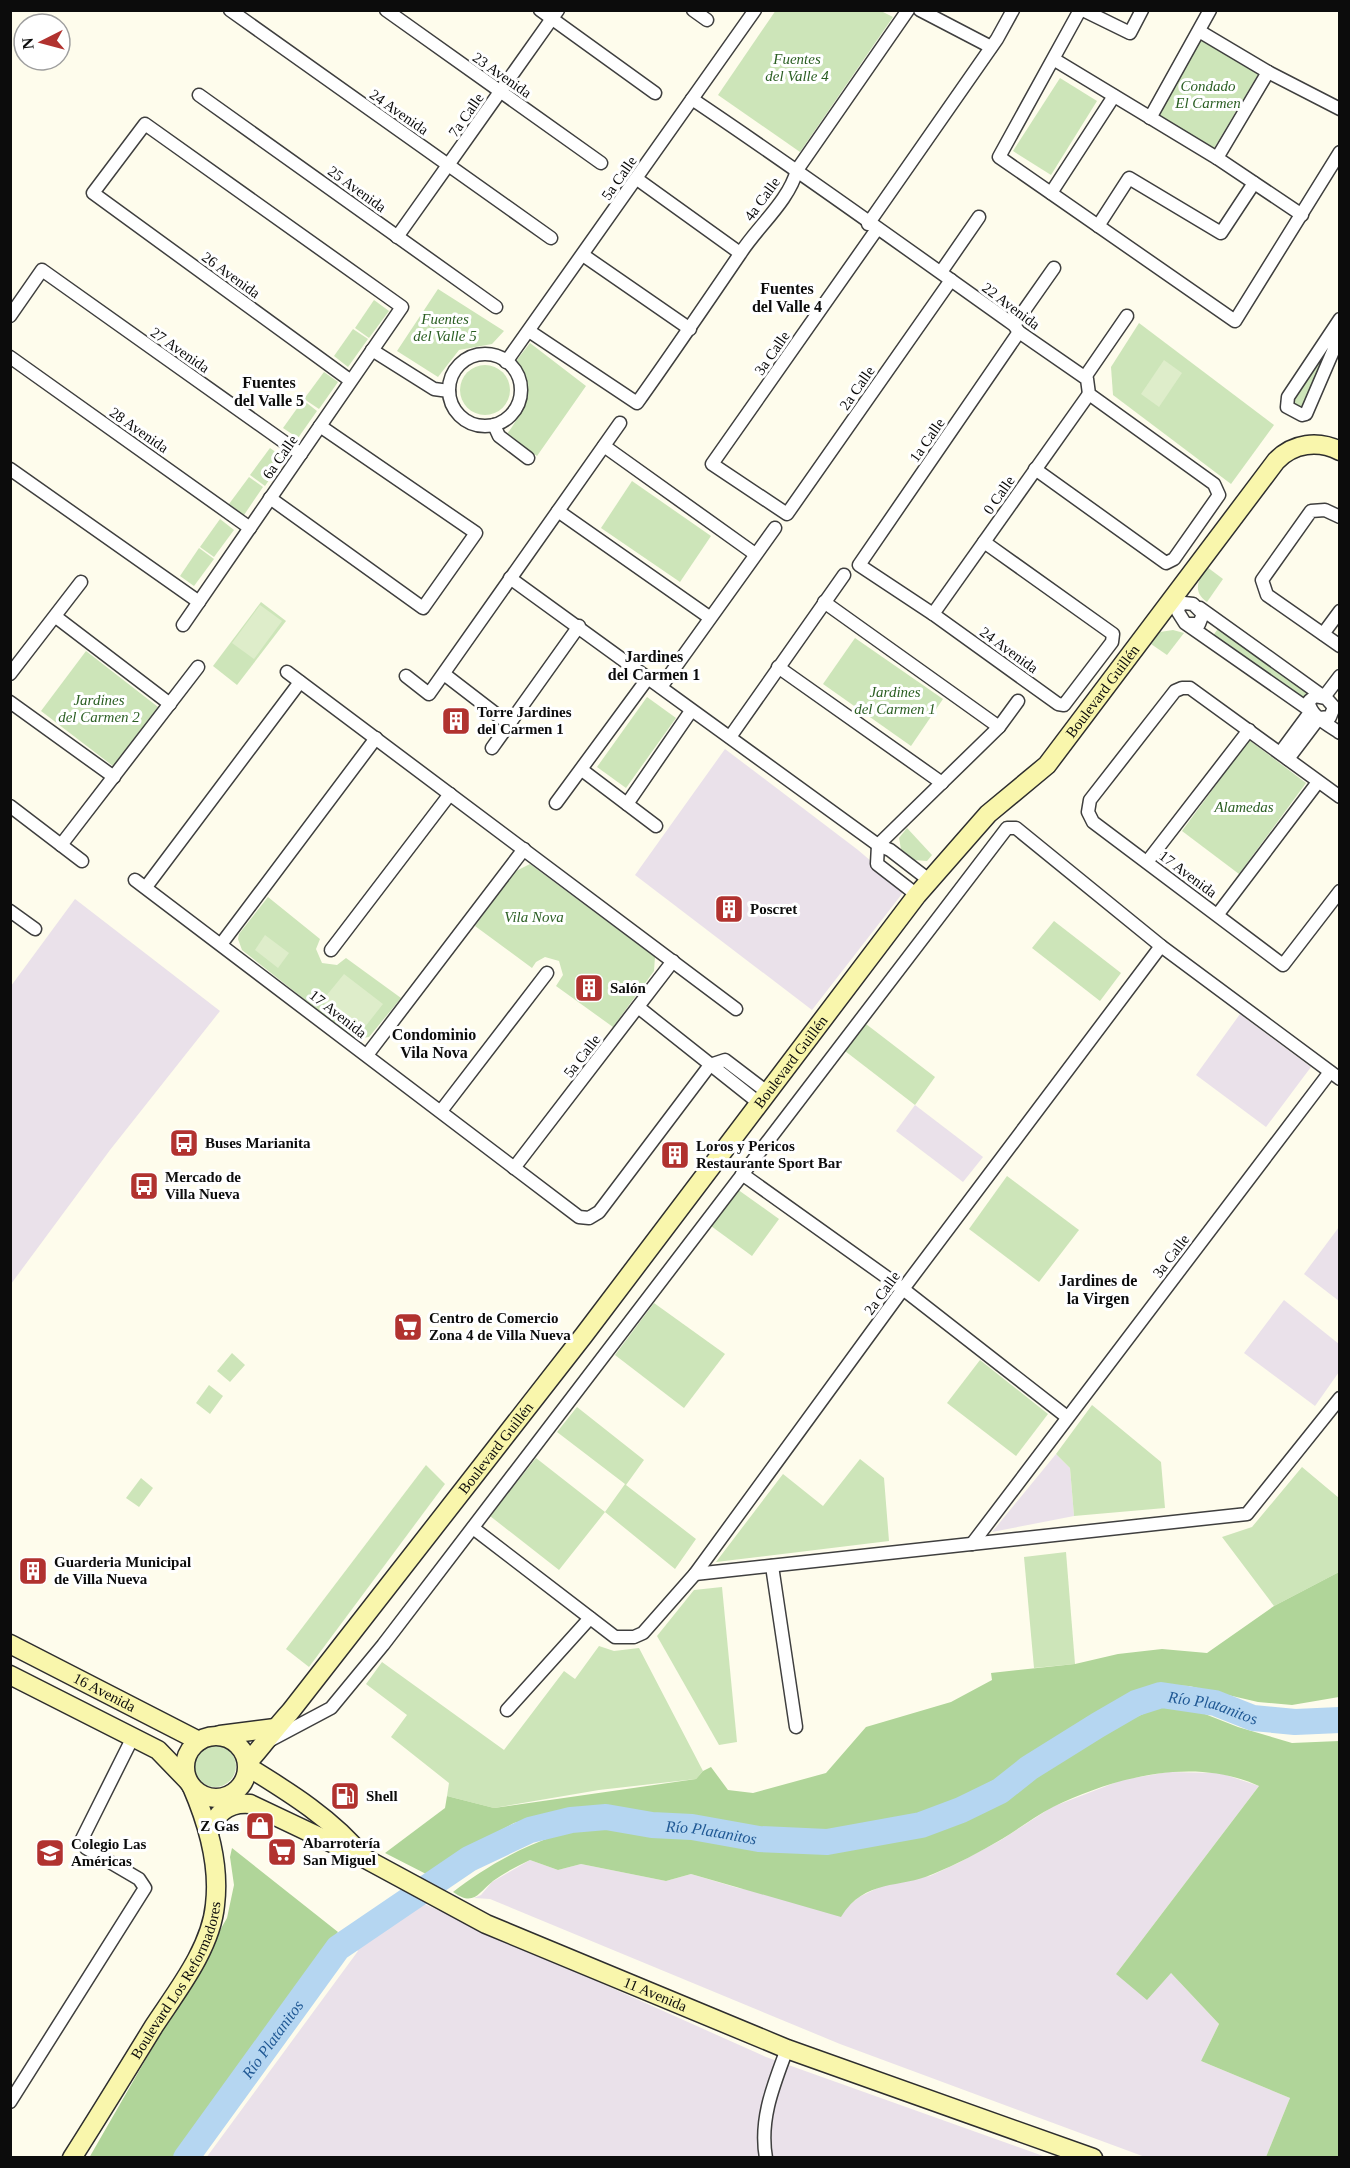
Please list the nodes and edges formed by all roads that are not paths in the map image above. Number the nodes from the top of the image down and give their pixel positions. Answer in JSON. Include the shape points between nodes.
{"nodes":[{"id":1,"x":230,"y":10,"type":"edge"},
{"id":2,"x":386,"y":10,"type":"edge"},
{"id":3,"x":540,"y":10,"type":"edge"},
{"id":4,"x":693,"y":10,"type":"edge"},
{"id":5,"x":755,"y":10,"type":"edge"},
{"id":6,"x":908,"y":10,"type":"edge"},
{"id":7,"x":920,"y":10,"type":"edge"},
{"id":8,"x":1013,"y":10,"type":"edge"},
{"id":9,"x":1082,"y":10,"type":"edge"},
{"id":10,"x":1142,"y":10,"type":"edge"},
{"id":11,"x":1210,"y":10,"type":"edge"},
{"id":12,"x":555,"y":15,"type":"edge"},
{"id":13,"x":707,"y":20,"type":"dead end"},
{"id":14,"x":1199,"y":31,"type":"junction"},
{"id":15,"x":991,"y":47,"type":"junction"},
{"id":16,"x":1054,"y":60,"type":"junction"},
{"id":17,"x":1268,"y":72,"type":"junction"},
{"id":18,"x":500,"y":92,"type":"junction"},
{"id":19,"x":655,"y":93,"type":"dead end"},
{"id":20,"x":199,"y":95,"type":"dead end"},
{"id":21,"x":1114,"y":96,"type":"junction"},
{"id":22,"x":692,"y":99,"type":"junction"},
{"id":23,"x":1340,"y":109,"type":"edge"},
{"id":24,"x":1150,"y":118,"type":"junction"},
{"id":25,"x":1340,"y":152,"type":"edge"},
{"id":26,"x":1217,"y":158,"type":"junction"},
{"id":27,"x":601,"y":163,"type":"dead end"},
{"id":28,"x":448,"y":165,"type":"junction"},
{"id":29,"x":797,"y":170,"type":"junction"},
{"id":30,"x":638,"y":178,"type":"junction"},
{"id":31,"x":1254,"y":183,"type":"junction"},
{"id":32,"x":1051,"y":193,"type":"junction"},
{"id":33,"x":1302,"y":215,"type":"junction"},
{"id":34,"x":979,"y":217,"type":"dead end"},
{"id":35,"x":873,"y":226,"type":"junction"},
{"id":36,"x":1098,"y":226,"type":"junction"},
{"id":37,"x":398,"y":237,"type":"junction"},
{"id":38,"x":551,"y":238,"type":"dead end"},
{"id":39,"x":740,"y":253,"type":"junction"},
{"id":40,"x":583,"y":255,"type":"junction"},
{"id":41,"x":1054,"y":268,"type":"dead end"},
{"id":42,"x":941,"y":272,"type":"junction"},
{"id":43,"x":951,"y":280,"type":"junction"},
{"id":44,"x":402,"y":307,"type":"joint"},
{"id":45,"x":496,"y":307,"type":"dead end"},
{"id":46,"x":10,"y":316,"type":"edge"},
{"id":47,"x":1127,"y":316,"type":"dead end"},
{"id":48,"x":1340,"y":319,"type":"edge"},
{"id":49,"x":690,"y":329,"type":"junction"},
{"id":50,"x":1017,"y":329,"type":"junction"},
{"id":51,"x":529,"y":331,"type":"junction"},
{"id":52,"x":1340,"y":334,"type":"edge"},
{"id":53,"x":372,"y":351,"type":"junction"},
{"id":54,"x":10,"y":357,"type":"edge"},
{"id":55,"x":506,"y":362,"type":"junction"},
{"id":56,"x":1085,"y":377,"type":"junction"},
{"id":57,"x":351,"y":381,"type":"junction"},
{"id":58,"x":449,"y":391,"type":"junction"},
{"id":59,"x":1089,"y":394,"type":"junction"},
{"id":60,"x":620,"y":423,"type":"dead end"},
{"id":61,"x":494,"y":425,"type":"junction"},
{"id":62,"x":320,"y":426,"type":"junction"},
{"id":63,"x":604,"y":446,"type":"junction"},
{"id":64,"x":1340,"y":451,"type":"edge"},
{"id":65,"x":301,"y":454,"type":"junction"},
{"id":66,"x":528,"y":458,"type":"dead end"},
{"id":67,"x":10,"y":469,"type":"edge"},
{"id":68,"x":1035,"y":469,"type":"junction"},
{"id":69,"x":270,"y":498,"type":"junction"},
{"id":70,"x":558,"y":511,"type":"junction"},
{"id":71,"x":787,"y":514,"type":"joint"},
{"id":72,"x":1340,"y":517,"type":"edge"},
{"id":73,"x":250,"y":528,"type":"junction"},
{"id":74,"x":775,"y":528,"type":"dead end"},
{"id":75,"x":984,"y":542,"type":"junction"},
{"id":76,"x":755,"y":554,"type":"junction"},
{"id":77,"x":859,"y":565,"type":"joint"},
{"id":78,"x":844,"y":574,"type":"dead end"},
{"id":79,"x":510,"y":578,"type":"junction"},
{"id":80,"x":81,"y":582,"type":"dead end"},
{"id":81,"x":1186,"y":583,"type":"junction"},
{"id":82,"x":199,"y":602,"type":"junction"},
{"id":83,"x":824,"y":602,"type":"junction"},
{"id":84,"x":1197,"y":607,"type":"junction"},
{"id":85,"x":1340,"y":611,"type":"edge"},
{"id":86,"x":933,"y":614,"type":"junction"},
{"id":87,"x":56,"y":617,"type":"junction"},
{"id":88,"x":710,"y":617,"type":"junction"},
{"id":89,"x":1157,"y":621,"type":"junction"},
{"id":90,"x":1186,"y":623,"type":"junction"},
{"id":91,"x":183,"y":626,"type":"dead end"},
{"id":92,"x":579,"y":626,"type":"junction"},
{"id":93,"x":1323,"y":634,"type":"junction"},
{"id":94,"x":1340,"y":646,"type":"edge"},
{"id":95,"x":198,"y":667,"type":"dead end"},
{"id":96,"x":778,"y":668,"type":"junction"},
{"id":97,"x":287,"y":672,"type":"dead end"},
{"id":98,"x":10,"y":674,"type":"edge"},
{"id":99,"x":444,"y":674,"type":"junction"},
{"id":100,"x":406,"y":676,"type":"dead end"},
{"id":101,"x":1340,"y":676,"type":"edge"},
{"id":102,"x":648,"y":678,"type":"junction"},
{"id":103,"x":300,"y":682,"type":"junction"},
{"id":104,"x":661,"y":687,"type":"junction"},
{"id":105,"x":1340,"y":689,"type":"edge"},
{"id":106,"x":1018,"y":701,"type":"dead end"},
{"id":107,"x":10,"y":702,"type":"edge"},
{"id":108,"x":1331,"y":702,"type":"edge"},
{"id":109,"x":170,"y":704,"type":"junction"},
{"id":110,"x":692,"y":711,"type":"junction"},
{"id":111,"x":1315,"y":715,"type":"junction"},
{"id":112,"x":509,"y":724,"type":"junction"},
{"id":113,"x":999,"y":727,"type":"junction"},
{"id":114,"x":1249,"y":730,"type":"junction"},
{"id":115,"x":1340,"y":733,"type":"edge"},
{"id":116,"x":730,"y":737,"type":"junction"},
{"id":117,"x":376,"y":738,"type":"junction"},
{"id":118,"x":492,"y":748,"type":"dead end"},
{"id":119,"x":1284,"y":756,"type":"junction"},
{"id":120,"x":582,"y":770,"type":"junction"},
{"id":121,"x":114,"y":777,"type":"junction"},
{"id":122,"x":1318,"y":782,"type":"junction"},
{"id":123,"x":942,"y":783,"type":"junction"},
{"id":124,"x":450,"y":794,"type":"junction"},
{"id":125,"x":1340,"y":798,"type":"edge"},
{"id":126,"x":556,"y":803,"type":"dead end"},
{"id":127,"x":627,"y":804,"type":"junction"},
{"id":128,"x":10,"y":806,"type":"edge"},
{"id":129,"x":656,"y":826,"type":"dead end"},
{"id":130,"x":61,"y":845,"type":"junction"},
{"id":131,"x":878,"y":845,"type":"junction"},
{"id":132,"x":524,"y":849,"type":"junction"},
{"id":133,"x":82,"y":861,"type":"dead end"},
{"id":134,"x":1147,"y":862,"type":"junction"},
{"id":135,"x":135,"y":880,"type":"dead end"},
{"id":136,"x":929,"y":880,"type":"junction"},
{"id":137,"x":146,"y":887,"type":"junction"},
{"id":138,"x":1340,"y":891,"type":"edge"},
{"id":139,"x":916,"y":895,"type":"junction"},
{"id":140,"x":10,"y":910,"type":"edge"},
{"id":141,"x":1218,"y":914,"type":"junction"},
{"id":142,"x":35,"y":929,"type":"dead end"},
{"id":143,"x":222,"y":943,"type":"junction"},
{"id":144,"x":1161,"y":946,"type":"junction"},
{"id":145,"x":331,"y":950,"type":"dead end"},
{"id":146,"x":673,"y":961,"type":"junction"},
{"id":147,"x":547,"y":973,"type":"dead end"},
{"id":148,"x":638,"y":1007,"type":"junction"},
{"id":149,"x":736,"y":1009,"type":"dead end"},
{"id":150,"x":367,"y":1055,"type":"junction"},
{"id":151,"x":710,"y":1065,"type":"junction"},
{"id":152,"x":1335,"y":1076,"type":"edge"},
{"id":153,"x":763,"y":1098,"type":"junction"},
{"id":154,"x":441,"y":1111,"type":"junction"},
{"id":155,"x":514,"y":1168,"type":"junction"},
{"id":156,"x":742,"y":1174,"type":"junction"},
{"id":157,"x":903,"y":1289,"type":"junction"},
{"id":158,"x":1340,"y":1398,"type":"edge"},
{"id":159,"x":1067,"y":1417,"type":"junction"},
{"id":160,"x":473,"y":1528,"type":"junction"},
{"id":161,"x":972,"y":1544,"type":"junction"},
{"id":162,"x":772,"y":1566,"type":"junction"},
{"id":163,"x":695,"y":1574,"type":"junction"},
{"id":164,"x":590,"y":1618,"type":"junction"},
{"id":165,"x":10,"y":1644,"type":"edge"},
{"id":166,"x":10,"y":1675,"type":"edge"},
{"id":167,"x":507,"y":1710,"type":"dead end"},
{"id":168,"x":290,"y":1713,"type":"junction"},
{"id":169,"x":305,"y":1723,"type":"junction"},
{"id":170,"x":796,"y":1727,"type":"dead end"},
{"id":171,"x":271,"y":1735,"type":"junction"},
{"id":172,"x":218,"y":1736,"type":"junction"},
{"id":173,"x":134,"y":1737,"type":"junction"},
{"id":174,"x":199,"y":1741,"type":"junction"},
{"id":175,"x":248,"y":1765,"type":"junction"},
{"id":176,"x":190,"y":1783,"type":"junction"},
{"id":177,"x":208,"y":1833,"type":"junction"},
{"id":178,"x":364,"y":1858,"type":"junction"},
{"id":179,"x":787,"y":2049,"type":"junction"},
{"id":180,"x":10,"y":2102,"type":"edge"},
{"id":181,"x":72,"y":2157,"type":"edge"},
{"id":182,"x":766,"y":2157,"type":"edge"},
{"id":183,"x":1093,"y":2157,"type":"edge"}],
"edges":[{"from":1,"to":28,"type":"street","name":"24 Avenida"},
{"from":2,"to":18,"type":"street","name":"23 Avenida"},
{"from":3,"to":12,"type":"street"},
{"from":4,"to":13,"type":"street"},
{"from":5,"to":22,"type":"street","name":"5a Calle"},
{"from":6,"to":29,"type":"street","name":"4a Calle"},
{"from":7,"to":15,"type":"street"},
{"from":8,"to":15,"type":"street","name":"3a Calle"},
{"from":9,"to":10,"type":"street","via":[[1130,33]]},
{"from":9,"to":16,"type":"street"},
{"from":11,"to":14,"type":"street"},
{"from":12,"to":18,"type":"street","name":"7a Calle"},
{"from":12,"to":19,"type":"street"},
{"from":14,"to":17,"type":"street"},
{"from":14,"to":24,"type":"street"},
{"from":15,"to":35,"type":"street","name":"3a Calle"},
{"from":16,"to":21,"type":"street"},
{"from":16,"to":32,"type":"street","via":[[999,157]]},
{"from":17,"to":23,"type":"street"},
{"from":17,"to":26,"type":"street"},
{"from":18,"to":27,"type":"street","name":"23 Avenida"},
{"from":18,"to":28,"type":"street","name":"7a Calle"},
{"from":20,"to":37,"type":"street","name":"25 Avenida"},
{"from":21,"to":24,"type":"street"},
{"from":21,"to":32,"type":"street"},
{"from":22,"to":29,"type":"street","name":"22 Avenida"},
{"from":22,"to":30,"type":"street","name":"5a Calle"},
{"from":24,"to":26,"type":"street"},
{"from":25,"to":33,"type":"street"},
{"from":26,"to":31,"type":"street"},
{"from":28,"to":37,"type":"street","name":"7a Calle"},
{"from":28,"to":38,"type":"street","name":"24 Avenida"},
{"from":29,"to":35,"type":"street","name":"22 Avenida"},
{"from":29,"to":39,"type":"street","name":"4a Calle","via":[[792,184]]},
{"from":30,"to":39,"type":"street"},
{"from":30,"to":40,"type":"street","name":"5a Calle"},
{"from":31,"to":33,"type":"street"},
{"from":31,"to":36,"type":"street","via":[[1221,233],[1129,178]]},
{"from":32,"to":36,"type":"street"},
{"from":33,"to":36,"type":"street","via":[[1235,321]]},
{"from":34,"to":42,"type":"street"},
{"from":35,"to":42,"type":"street","name":"22 Avenida"},
{"from":35,"to":71,"type":"street","name":"3a Calle","via":[[712,464]]},
{"from":37,"to":45,"type":"street","name":"25 Avenida"},
{"from":39,"to":49,"type":"street","name":"4a Calle"},
{"from":40,"to":49,"type":"street"},
{"from":40,"to":51,"type":"street","name":"5a Calle"},
{"from":41,"to":50,"type":"street","name":"1a Calle"},
{"from":42,"to":43,"type":"street","name":"22 Avenida"},
{"from":43,"to":50,"type":"street","name":"22 Avenida"},
{"from":43,"to":71,"type":"street","name":"2a Calle"},
{"from":44,"to":53,"type":"street","name":"6a Calle"},
{"from":44,"to":57,"type":"street","name":"26 Avenida","via":[[145,124],[93,194]]},
{"from":46,"to":65,"type":"street","name":"27 Avenida","via":[[42,270]]},
{"from":47,"to":56,"type":"street"},
{"from":48,"to":52,"type":"street","via":[[1288,397],[1287,407],[1306,414]]},
{"from":49,"to":51,"type":"street","name":"4a Calle","via":[[637,403]]},
{"from":50,"to":56,"type":"street","name":"22 Avenida"},
{"from":50,"to":77,"type":"street","name":"1a Calle"},
{"from":51,"to":55,"type":"street","name":"5a Calle"},
{"from":53,"to":57,"type":"street","name":"6a Calle"},
{"from":53,"to":58,"type":"street","via":[[434,390]]},
{"from":54,"to":73,"type":"street","name":"28 Avenida"},
{"from":55,"to":58,"type":"street","via":[[486,354],[465,360],[451,376]]},
{"from":55,"to":61,"type":"street","via":[[519,379],[519,400],[508,418]]},
{"from":56,"to":59,"type":"street"},
{"from":57,"to":62,"type":"street","name":"6a Calle"},
{"from":58,"to":61,"type":"street","via":[[453,408],[460,416],[478,426]]},
{"from":59,"to":68,"type":"street","name":"0 Calle"},
{"from":59,"to":68,"type":"street","via":[[1218,489],[1216,501],[1170,562],[1160,560]]},
{"from":60,"to":63,"type":"street"},
{"from":61,"to":66,"type":"street","via":[[499,436]]},
{"from":62,"to":65,"type":"street","name":"6a Calle"},
{"from":62,"to":69,"type":"street","via":[[476,533],[423,608]]},
{"from":63,"to":70,"type":"street"},
{"from":63,"to":76,"type":"street"},
{"from":64,"to":81,"type":"main road","name":"Boulevard Guillén","via":[[1313,444],[1281,456]]},
{"from":65,"to":69,"type":"street","name":"6a Calle"},
{"from":67,"to":82,"type":"street"},
{"from":68,"to":75,"type":"street","name":"0 Calle"},
{"from":69,"to":73,"type":"street","name":"6a Calle"},
{"from":70,"to":79,"type":"street"},
{"from":70,"to":88,"type":"street"},
{"from":72,"to":93,"type":"street","via":[[1325,510],[1310,512],[1263,578],[1267,595]]},
{"from":73,"to":82,"type":"street","name":"6a Calle"},
{"from":74,"to":76,"type":"street"},
{"from":75,"to":86,"type":"street","name":"0 Calle"},
{"from":75,"to":86,"type":"street","name":"24 Avenida","via":[[1108,629],[1113,634],[1112,642],[1069,702],[1062,706]]},
{"from":76,"to":88,"type":"street"},
{"from":77,"to":86,"type":"street","name":"24 Avenida"},
{"from":78,"to":83,"type":"street"},
{"from":79,"to":92,"type":"street"},
{"from":79,"to":99,"type":"street"},
{"from":80,"to":87,"type":"street"},
{"from":81,"to":84,"type":"street","via":[[1186,595]]},
{"from":81,"to":89,"type":"main road","name":"Boulevard Guillén"},
{"from":82,"to":91,"type":"street","name":"6a Calle"},
{"from":83,"to":96,"type":"street"},
{"from":83,"to":113,"type":"street"},
{"from":84,"to":90,"type":"street","via":[[1203,614],[1202,621],[1195,625]]},
{"from":84,"to":90,"type":"street","via":[[1187,602],[1179,606],[1179,616]]},
{"from":84,"to":108,"type":"street"},
{"from":85,"to":93,"type":"street"},
{"from":87,"to":98,"type":"street"},
{"from":87,"to":109,"type":"street"},
{"from":88,"to":104,"type":"street"},
{"from":89,"to":90,"type":"street","via":[[1169,618]]},
{"from":89,"to":136,"type":"main road","name":"Boulevard Guillén","via":[[1047,765],[988,814]]},
{"from":90,"to":111,"type":"street"},
{"from":92,"to":102,"type":"street"},
{"from":92,"to":112,"type":"street"},
{"from":93,"to":94,"type":"street"},
{"from":95,"to":109,"type":"street"},
{"from":96,"to":116,"type":"street"},
{"from":96,"to":123,"type":"street"},
{"from":97,"to":103,"type":"street"},
{"from":99,"to":100,"type":"street","via":[[429,694]]},
{"from":99,"to":112,"type":"street"},
{"from":101,"to":108,"type":"street"},
{"from":102,"to":104,"type":"street"},
{"from":102,"to":120,"type":"street"},
{"from":103,"to":117,"type":"street"},
{"from":103,"to":137,"type":"street"},
{"from":104,"to":110,"type":"street"},
{"from":105,"to":108,"type":"street"},
{"from":106,"to":113,"type":"street"},
{"from":107,"to":121,"type":"street"},
{"from":108,"to":111,"type":"street","via":[[1332,715]]},
{"from":108,"to":111,"type":"street","via":[[1311,698],[1309,705]]},
{"from":109,"to":121,"type":"street"},
{"from":110,"to":116,"type":"street"},
{"from":110,"to":127,"type":"street"},
{"from":111,"to":115,"type":"street"},
{"from":111,"to":119,"type":"street"},
{"from":112,"to":118,"type":"street"},
{"from":113,"to":123,"type":"street"},
{"from":114,"to":119,"type":"street"},
{"from":114,"to":134,"type":"street"},
{"from":114,"to":134,"type":"street","name":"17 Avenida","via":[[1190,688],[1175,691],[1090,801],[1088,812],[1093,822]]},
{"from":116,"to":131,"type":"street"},
{"from":117,"to":124,"type":"street"},
{"from":117,"to":143,"type":"street"},
{"from":119,"to":122,"type":"street"},
{"from":120,"to":126,"type":"street"},
{"from":120,"to":127,"type":"street"},
{"from":121,"to":130,"type":"street"},
{"from":122,"to":125,"type":"street"},
{"from":122,"to":141,"type":"street"},
{"from":123,"to":131,"type":"street"},
{"from":124,"to":132,"type":"street"},
{"from":124,"to":145,"type":"street"},
{"from":127,"to":129,"type":"street"},
{"from":128,"to":130,"type":"street"},
{"from":130,"to":133,"type":"street"},
{"from":131,"to":136,"type":"street"},
{"from":131,"to":139,"type":"street","via":[[878,864]]},
{"from":132,"to":146,"type":"street"},
{"from":132,"to":150,"type":"street"},
{"from":134,"to":141,"type":"street","name":"17 Avenida"},
{"from":135,"to":137,"type":"street","name":"17 Avenida"},
{"from":136,"to":139,"type":"main road","name":"Boulevard Guillén"},
{"from":137,"to":143,"type":"street","name":"17 Avenida"},
{"from":138,"to":141,"type":"street","name":"17 Avenida","via":[[1283,965]]},
{"from":139,"to":153,"type":"main road","name":"Boulevard Guillén"},
{"from":140,"to":142,"type":"street"},
{"from":143,"to":150,"type":"street","name":"17 Avenida"},
{"from":144,"to":152,"type":"street"},
{"from":144,"to":156,"type":"street","via":[[1016,828],[1007,828]]},
{"from":144,"to":157,"type":"street","name":"2a Calle"},
{"from":146,"to":148,"type":"street","name":"5a Calle"},
{"from":146,"to":149,"type":"street"},
{"from":147,"to":154,"type":"street"},
{"from":148,"to":151,"type":"street"},
{"from":148,"to":155,"type":"street","name":"5a Calle"},
{"from":150,"to":154,"type":"street","name":"17 Avenida"},
{"from":151,"to":153,"type":"street"},
{"from":151,"to":153,"type":"street","via":[[725,1060]]},
{"from":151,"to":155,"type":"street","name":"17 Avenida","via":[[599,1212],[589,1218],[579,1217]]},
{"from":152,"to":159,"type":"street","name":"3a Calle"},
{"from":153,"to":168,"type":"main road","name":"Boulevard Guillén","via":[[577,1345]]},
{"from":154,"to":155,"type":"street","name":"17 Avenida"},
{"from":156,"to":157,"type":"street"},
{"from":156,"to":160,"type":"street"},
{"from":157,"to":159,"type":"street"},
{"from":157,"to":163,"type":"street","name":"2a Calle"},
{"from":158,"to":161,"type":"street","via":[[1247,1514]]},
{"from":159,"to":161,"type":"street","name":"3a Calle"},
{"from":160,"to":164,"type":"street"},
{"from":160,"to":169,"type":"street","via":[[330,1708]]},
{"from":161,"to":162,"type":"street"},
{"from":162,"to":163,"type":"street"},
{"from":162,"to":170,"type":"street"},
{"from":163,"to":164,"type":"street","name":"2a Calle","via":[[650,1627],[634,1637],[615,1637]]},
{"from":164,"to":167,"type":"street"},
{"from":165,"to":174,"type":"main road","name":"16 Avenida"},
{"from":166,"to":173,"type":"main road","name":"16 Avenida"},
{"from":168,"to":169,"type":"street"},
{"from":168,"to":171,"type":"main road","name":"Boulevard Guillén"},
{"from":169,"to":171,"type":"street"},
{"from":171,"to":172,"type":"main road"},
{"from":171,"to":175,"type":"main road","name":"Boulevard Guillén"},
{"from":172,"to":174,"type":"main road"},
{"from":172,"to":175,"type":"main road","via":[[237,1743]]},
{"from":173,"to":176,"type":"main road","name":"16 Avenida","via":[[158,1749]]},
{"from":173,"to":180,"type":"street","via":[[81,1840],[86,1848],[139,1879],[145,1888]]},
{"from":174,"to":176,"type":"main road","via":[[185,1763]]},
{"from":175,"to":176,"type":"main road","via":[[243,1785],[228,1797],[211,1798]]},
{"from":175,"to":178,"type":"main road","name":"11 Avenida","via":[[306,1806],[354,1845]]},
{"from":176,"to":177,"type":"main road","name":"Boulevard Los Reformadores"},
{"from":177,"to":178,"type":"main road","via":[[215,1818],[227,1808],[250,1804]]},
{"from":177,"to":181,"type":"main road","name":"Boulevard Los Reformadores","via":[[217,1870],[215,1908],[204,1943]]},
{"from":178,"to":179,"type":"main road","name":"11 Avenida","via":[[486,1924]]},
{"from":179,"to":182,"type":"street","via":[[766,2110]]},
{"from":179,"to":183,"type":"main road","name":"11 Avenida"}]}
